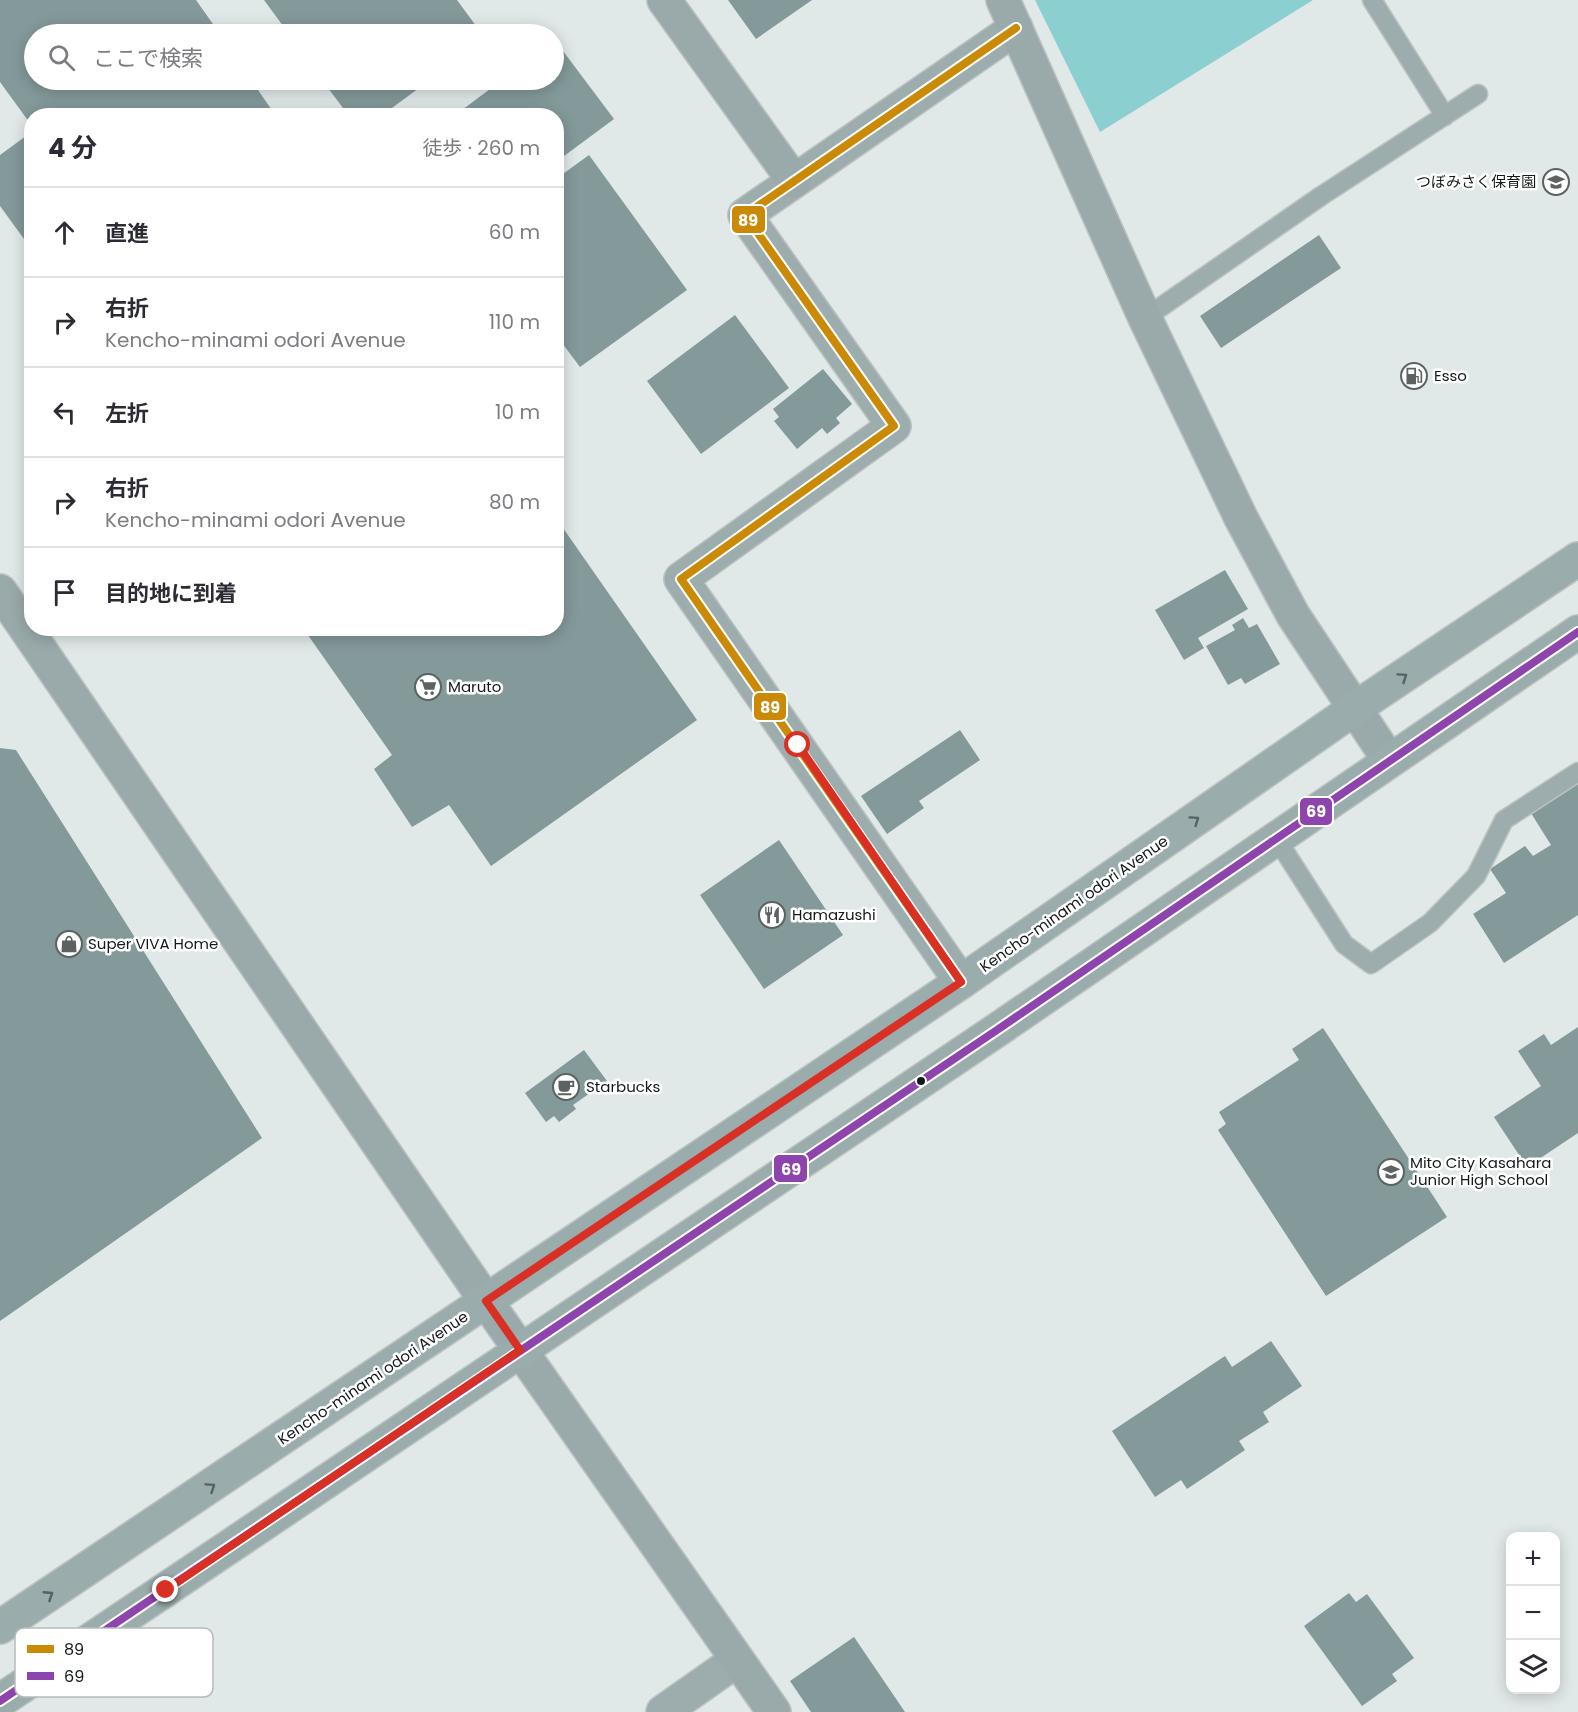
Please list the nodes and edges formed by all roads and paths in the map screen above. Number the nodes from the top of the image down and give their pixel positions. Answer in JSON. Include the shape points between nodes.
{"nodes":[{"id":1,"x":664,"y":0,"type":"edge"},
{"id":2,"x":1372,"y":0,"type":"edge"},
{"id":3,"x":1009,"y":14,"type":"edge"},
{"id":4,"x":1478,"y":94,"type":"dead end"},
{"id":5,"x":1445,"y":116,"type":"junction"},
{"id":6,"x":794,"y":181,"type":"junction"},
{"id":7,"x":1145,"y":318,"type":"junction"},
{"id":8,"x":1578,"y":559,"type":"edge"},
{"id":9,"x":0,"y":591,"type":"edge"},
{"id":10,"x":24,"y":626,"type":"edge"},
{"id":11,"x":1578,"y":632,"type":"edge"},
{"id":12,"x":31,"y":636,"type":"edge"},
{"id":13,"x":1354,"y":709,"type":"junction"},
{"id":14,"x":1389,"y":760,"type":"junction"},
{"id":15,"x":1578,"y":771,"type":"edge"},
{"id":16,"x":1276,"y":838,"type":"junction"},
{"id":17,"x":961,"y":982,"type":"junction"},
{"id":18,"x":486,"y":1301,"type":"junction"},
{"id":19,"x":520,"y":1350,"type":"junction"},
{"id":20,"x":0,"y":1627,"type":"edge"},
{"id":21,"x":108,"y":1628,"type":"edge"},
{"id":22,"x":737,"y":1660,"type":"junction"},
{"id":23,"x":15,"y":1691,"type":"edge"},
{"id":24,"x":0,"y":1701,"type":"edge"},
{"id":25,"x":663,"y":1712,"type":"edge"},
{"id":26,"x":774,"y":1712,"type":"edge"}],
"edges":[{"from":1,"to":6,"type":"street"},
{"from":2,"to":5,"type":"lane"},
{"from":3,"to":6,"type":"street"},
{"from":3,"to":7,"type":"street"},
{"from":4,"to":5,"type":"lane"},
{"from":5,"to":7,"type":"lane"},
{"from":6,"to":17,"type":"street","via":[[745,215],[894,426],[681,579]]},
{"from":7,"to":13,"type":"street","via":[[1251,537],[1293,615]]},
{"from":13,"to":8,"type":"main road","name":"Kencho-minami odori Avenue","one_way":true},
{"from":9,"to":10,"type":"street"},
{"from":11,"to":14,"type":"main road"},
{"from":12,"to":18,"type":"street"},
{"from":13,"to":14,"type":"street"},
{"from":17,"to":13,"type":"main road","name":"Kencho-minami odori Avenue","one_way":true},
{"from":14,"to":16,"type":"main road"},
{"from":15,"to":16,"type":"lane","via":[[1504,820],[1476,876],[1430,923],[1371,964],[1344,944]]},
{"from":16,"to":19,"type":"main road"},
{"from":17,"to":18,"type":"main road","name":"Kencho-minami odori Avenue"},
{"from":18,"to":19,"type":"street"},
{"from":20,"to":18,"type":"main road","name":"Kencho-minami odori Avenue","one_way":true},
{"from":19,"to":21,"type":"main road"},
{"from":19,"to":22,"type":"street"},
{"from":22,"to":25,"type":"street"},
{"from":22,"to":26,"type":"street"},
{"from":23,"to":24,"type":"main road"}]}
